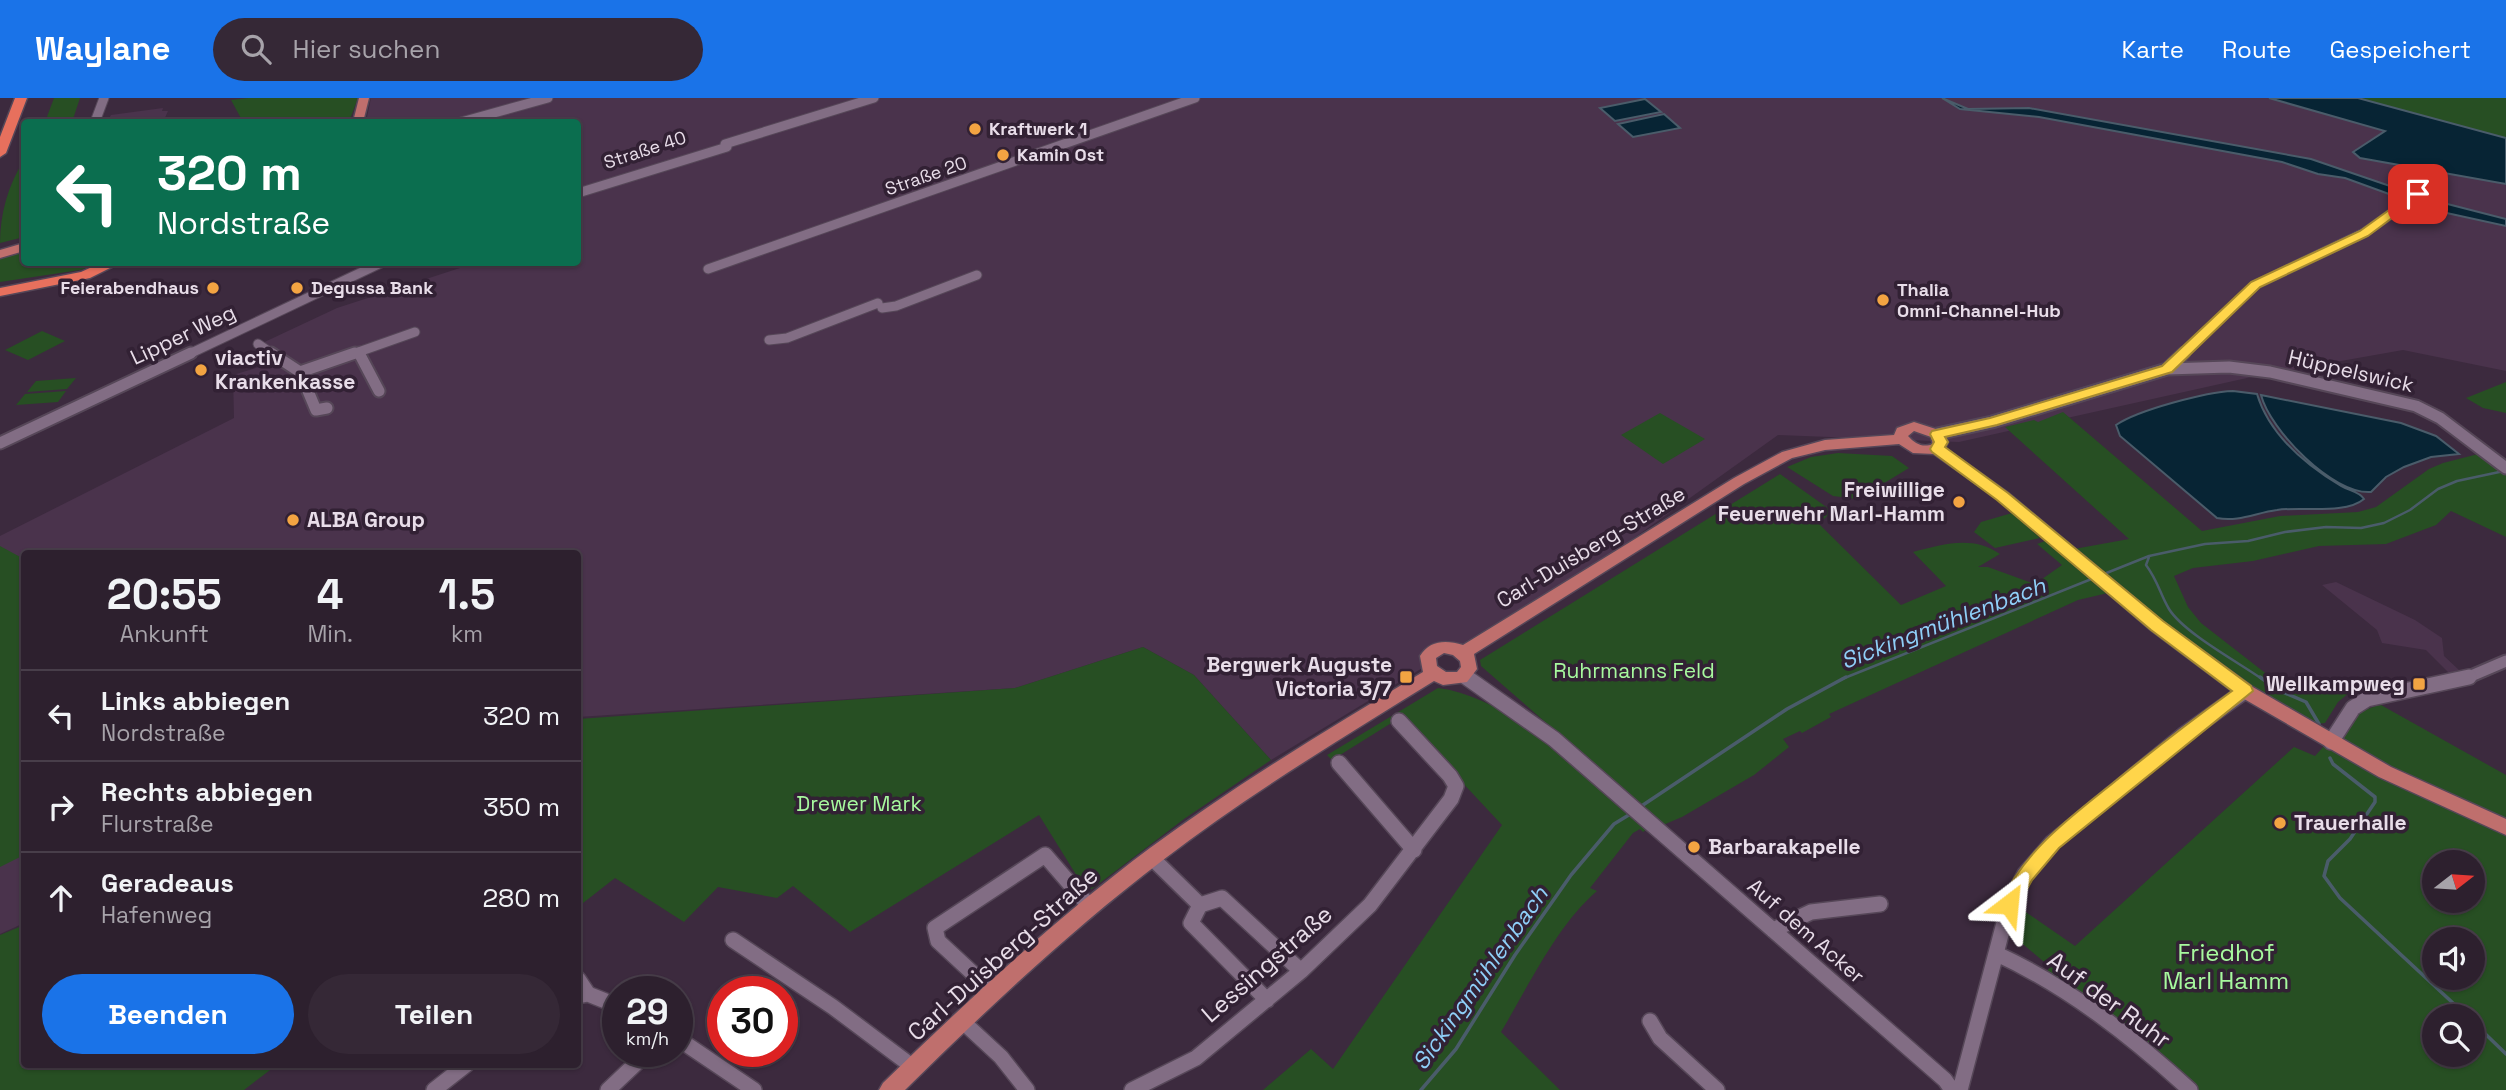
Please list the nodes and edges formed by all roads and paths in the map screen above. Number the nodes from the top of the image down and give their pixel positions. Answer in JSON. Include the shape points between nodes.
{"nodes":[{"id":1,"x":11,"y":98,"type":"edge"},
{"id":2,"x":21,"y":98,"type":"edge"},
{"id":3,"x":104,"y":98,"type":"edge"},
{"id":4,"x":364,"y":98,"type":"edge"},
{"id":5,"x":548,"y":98,"type":"edge"},
{"id":6,"x":874,"y":98,"type":"edge"},
{"id":7,"x":1195,"y":98,"type":"edge"},
{"id":8,"x":96,"y":119,"type":"edge"},
{"id":9,"x":359,"y":119,"type":"edge"},
{"id":10,"x":490,"y":119,"type":"edge"},
{"id":11,"x":0,"y":125,"type":"edge"},
{"id":12,"x":0,"y":152,"type":"edge"},
{"id":13,"x":581,"y":190,"type":"edge"},
{"id":14,"x":2420,"y":193,"type":"dead end"},
{"id":15,"x":21,"y":245,"type":"edge"},
{"id":16,"x":21,"y":246,"type":"edge"},
{"id":17,"x":0,"y":248,"type":"edge"},
{"id":18,"x":0,"y":254,"type":"edge"},
{"id":19,"x":99,"y":266,"type":"edge"},
{"id":20,"x":106,"y":266,"type":"edge"},
{"id":21,"x":375,"y":266,"type":"edge"},
{"id":22,"x":708,"y":269,"type":"dead end"},
{"id":23,"x":977,"y":275,"type":"dead end"},
{"id":24,"x":0,"y":286,"type":"edge"},
{"id":25,"x":0,"y":292,"type":"edge"},
{"id":26,"x":415,"y":332,"type":"dead end"},
{"id":27,"x":769,"y":340,"type":"dead end"},
{"id":28,"x":258,"y":344,"type":"dead end"},
{"id":29,"x":359,"y":352,"type":"junction"},
{"id":30,"x":2167,"y":369,"type":"junction"},
{"id":31,"x":300,"y":372,"type":"junction"},
{"id":32,"x":379,"y":391,"type":"dead end"},
{"id":33,"x":327,"y":408,"type":"dead end"},
{"id":34,"x":1902,"y":439,"type":"junction"},
{"id":35,"x":1937,"y":441,"type":"junction"},
{"id":36,"x":0,"y":443,"type":"edge"},
{"id":37,"x":2503,"y":466,"type":"edge"},
{"id":38,"x":1463,"y":653,"type":"junction"},
{"id":39,"x":2506,"y":661,"type":"edge"},
{"id":40,"x":1433,"y":674,"type":"junction"},
{"id":41,"x":1464,"y":676,"type":"junction"},
{"id":42,"x":2245,"y":691,"type":"junction"},
{"id":43,"x":1399,"y":721,"type":"dead end"},
{"id":44,"x":2331,"y":742,"type":"junction"},
{"id":45,"x":1339,"y":762,"type":"dead end"},
{"id":46,"x":2506,"y":827,"type":"edge"},
{"id":47,"x":1414,"y":850,"type":"junction"},
{"id":48,"x":1152,"y":858,"type":"junction"},
{"id":49,"x":1880,"y":904,"type":"dead end"},
{"id":50,"x":1200,"y":905,"type":"junction"},
{"id":51,"x":1090,"y":907,"type":"junction"},
{"id":52,"x":1773,"y":930,"type":"junction"},
{"id":53,"x":733,"y":940,"type":"dead end"},
{"id":54,"x":1997,"y":954,"type":"junction"},
{"id":55,"x":1301,"y":971,"type":"junction"},
{"id":56,"x":993,"y":992,"type":"junction"},
{"id":57,"x":583,"y":995,"type":"edge"},
{"id":58,"x":1267,"y":1000,"type":"junction"},
{"id":59,"x":602,"y":1001,"type":"edge"},
{"id":60,"x":962,"y":1021,"type":"junction"},
{"id":61,"x":1650,"y":1021,"type":"dead end"},
{"id":62,"x":693,"y":1049,"type":"edge"},
{"id":63,"x":632,"y":1067,"type":"edge"},
{"id":64,"x":913,"y":1067,"type":"junction"},
{"id":65,"x":462,"y":1068,"type":"edge"},
{"id":66,"x":434,"y":1090,"type":"edge"},
{"id":67,"x":608,"y":1090,"type":"edge"},
{"id":68,"x":754,"y":1090,"type":"edge"},
{"id":69,"x":890,"y":1090,"type":"edge"},
{"id":70,"x":1027,"y":1090,"type":"edge"},
{"id":71,"x":1132,"y":1090,"type":"edge"},
{"id":72,"x":1717,"y":1090,"type":"edge"},
{"id":73,"x":1952,"y":1090,"type":"edge"},
{"id":74,"x":1960,"y":1090,"type":"edge"},
{"id":75,"x":2190,"y":1090,"type":"edge"}],
"edges":[{"from":1,"to":11,"type":"highway"},
{"from":2,"to":12,"type":"highway"},
{"from":3,"to":8,"type":"street"},
{"from":4,"to":9,"type":"main road"},
{"from":5,"to":10,"type":"street"},
{"from":6,"to":13,"type":"street"},
{"from":7,"to":22,"type":"street","name":"Straße 20"},
{"from":14,"to":30,"type":"street","via":[[2364,233],[2255,285]]},
{"from":15,"to":17,"type":"main road"},
{"from":16,"to":18,"type":"main road"},
{"from":19,"to":24,"type":"highway","via":[[73,275]]},
{"from":20,"to":25,"type":"highway","via":[[85,275]]},
{"from":21,"to":36,"type":"street","name":"Lipper Weg"},
{"from":23,"to":27,"type":"street","via":[[896,306],[880,305],[787,338]]},
{"from":26,"to":29,"type":"street"},
{"from":28,"to":31,"type":"street"},
{"from":29,"to":31,"type":"street"},
{"from":29,"to":32,"type":"street"},
{"from":30,"to":35,"type":"street"},
{"from":30,"to":37,"type":"street","name":"Hüppelswick","via":[[2229,367],[2270,372],[2416,406],[2441,418]]},
{"from":31,"to":33,"type":"street","via":[[316,410]]},
{"from":34,"to":35,"type":"main road","via":[[1918,450]]},
{"from":34,"to":35,"type":"main road","via":[[1902,431],[1910,426],[1924,428]]},
{"from":34,"to":38,"type":"main road","name":"Carl-Duisberg-Straße","via":[[1825,445],[1787,455]]},
{"from":35,"to":42,"type":"main road","via":[[2081,564]]},
{"from":38,"to":40,"type":"main road","via":[[1448,647],[1433,651],[1426,664]]},
{"from":38,"to":41,"type":"main road","via":[[1470,665]]},
{"from":39,"to":44,"type":"street","via":[[2465,678],[2367,699],[2353,708]]},
{"from":40,"to":41,"type":"main road","via":[[1447,680]]},
{"from":40,"to":48,"type":"main road","name":"Carl-Duisberg-Straße","via":[[1288,764]]},
{"from":41,"to":52,"type":"street","name":"Auf dem Acker","via":[[1554,739]]},
{"from":42,"to":44,"type":"main road"},
{"from":42,"to":54,"type":"street","via":[[2052,843],[2025,874],[2009,904]]},
{"from":43,"to":47,"type":"street","name":"Lessingstraße","via":[[1456,786]]},
{"from":44,"to":46,"type":"main road"},
{"from":45,"to":47,"type":"street"},
{"from":47,"to":55,"type":"street","name":"Lessingstraße","via":[[1370,905]]},
{"from":48,"to":50,"type":"street"},
{"from":48,"to":51,"type":"main road","name":"Carl-Duisberg-Straße"},
{"from":49,"to":52,"type":"street","via":[[1801,914]]},
{"from":50,"to":55,"type":"street","via":[[1222,898]]},
{"from":50,"to":58,"type":"street","via":[[1191,922]]},
{"from":51,"to":56,"type":"main road","name":"Carl-Duisberg-Straße"},
{"from":51,"to":56,"type":"street","via":[[1045,855],[935,928],[938,941]]},
{"from":52,"to":73,"type":"street","name":"Auf dem Acker"},
{"from":53,"to":64,"type":"street"},
{"from":54,"to":74,"type":"street"},
{"from":54,"to":75,"type":"street","name":"Auf der Ruhr","via":[[2073,998]]},
{"from":55,"to":58,"type":"street","name":"Lessingstraße"},
{"from":56,"to":60,"type":"main road","name":"Carl-Duisberg-Straße"},
{"from":57,"to":59,"type":"street"},
{"from":58,"to":71,"type":"street","name":"Lessingstraße","via":[[1196,1058]]},
{"from":60,"to":64,"type":"main road","name":"Carl-Duisberg-Straße"},
{"from":60,"to":70,"type":"street","via":[[1001,1056]]},
{"from":61,"to":72,"type":"street","via":[[1660,1038]]},
{"from":62,"to":68,"type":"street"},
{"from":63,"to":67,"type":"street"},
{"from":64,"to":69,"type":"main road","name":"Carl-Duisberg-Straße"},
{"from":65,"to":66,"type":"street"}]}
